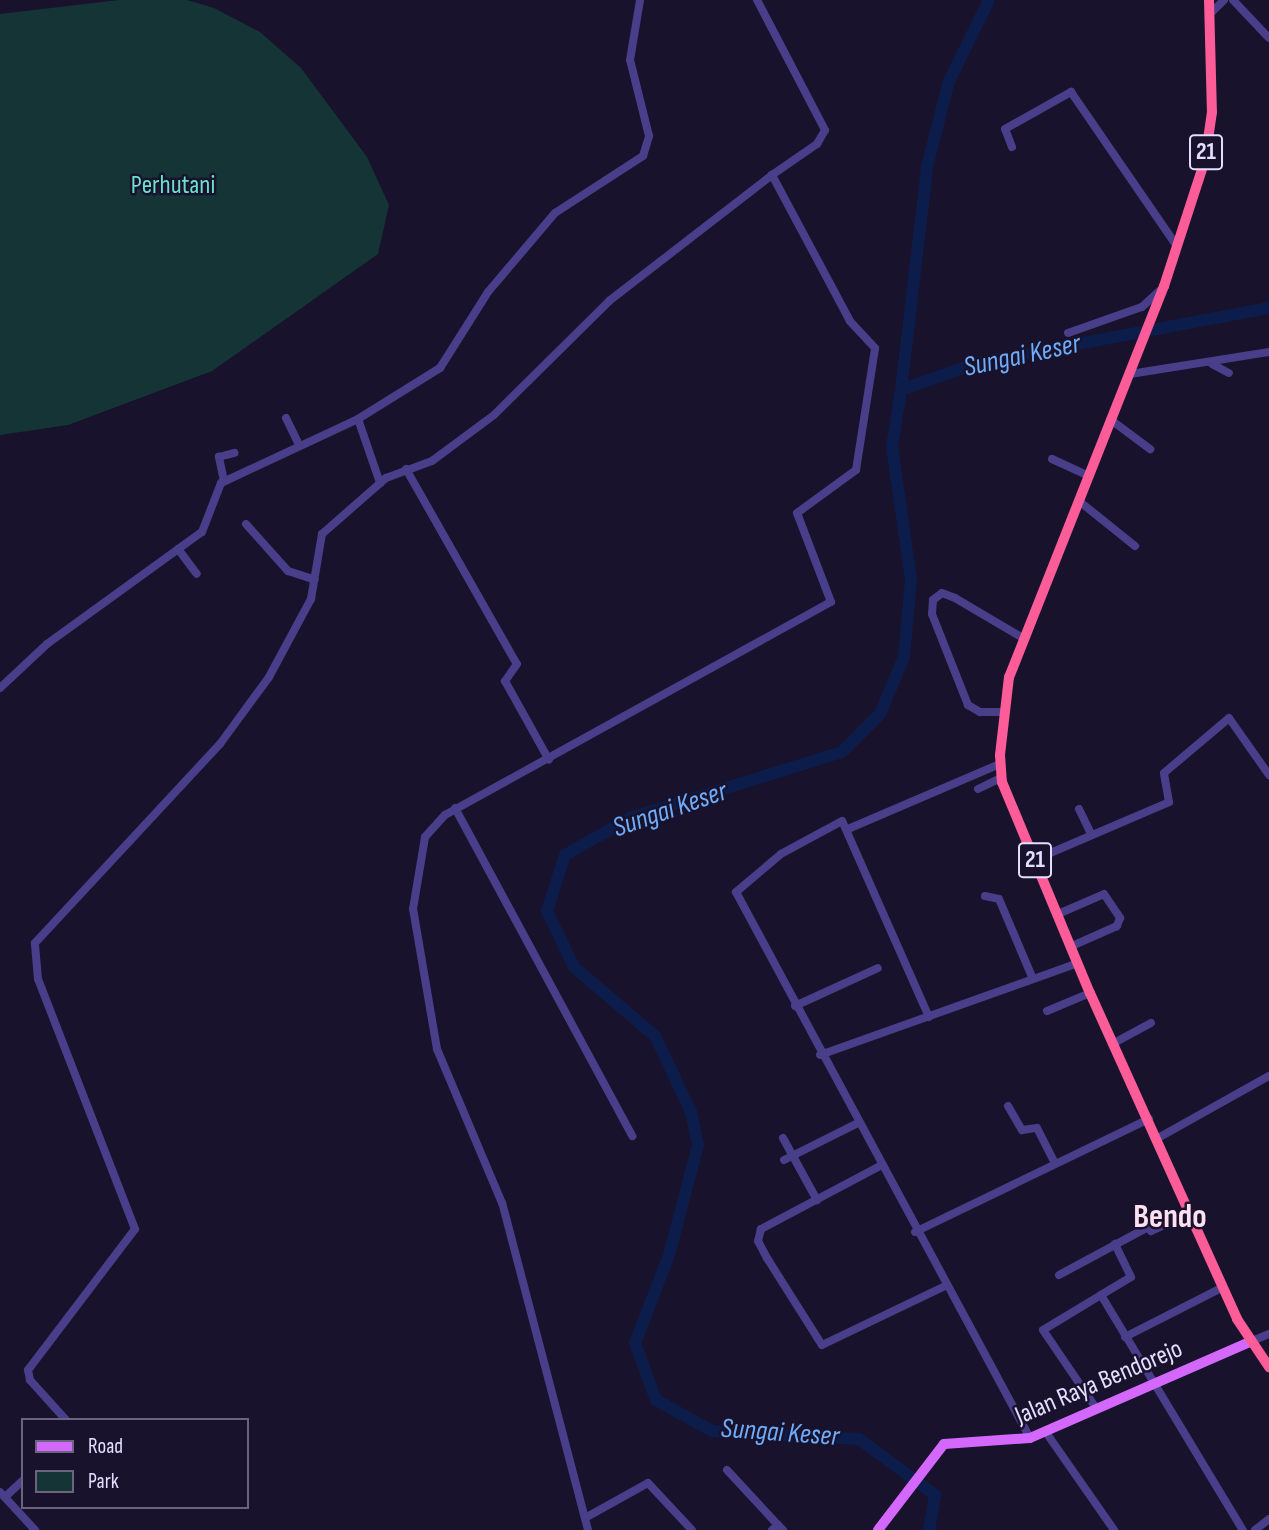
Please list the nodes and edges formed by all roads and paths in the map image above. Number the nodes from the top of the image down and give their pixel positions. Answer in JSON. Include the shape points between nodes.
{"nodes":[{"id":1,"x":640,"y":0,"type":"edge"},
{"id":2,"x":757,"y":0,"type":"edge"},
{"id":3,"x":1209,"y":0,"type":"edge"},
{"id":4,"x":1224,"y":0,"type":"edge"},
{"id":5,"x":1233,"y":0,"type":"edge"},
{"id":6,"x":1209,"y":15,"type":"junction"},
{"id":7,"x":1269,"y":38,"type":"edge"},
{"id":8,"x":1012,"y":147,"type":"dead end"},
{"id":9,"x":772,"y":176,"type":"junction"},
{"id":10,"x":1177,"y":246,"type":"junction"},
{"id":11,"x":1164,"y":286,"type":"junction"},
{"id":12,"x":1068,"y":332,"type":"dead end"},
{"id":13,"x":1269,"y":352,"type":"edge"},
{"id":14,"x":1212,"y":364,"type":"junction"},
{"id":15,"x":1132,"y":369,"type":"junction"},
{"id":16,"x":1229,"y":373,"type":"dead end"},
{"id":17,"x":286,"y":418,"type":"dead end"},
{"id":18,"x":359,"y":420,"type":"junction"},
{"id":19,"x":1111,"y":420,"type":"junction"},
{"id":20,"x":299,"y":445,"type":"junction"},
{"id":21,"x":1150,"y":449,"type":"dead end"},
{"id":22,"x":234,"y":453,"type":"dead end"},
{"id":23,"x":1052,"y":459,"type":"dead end"},
{"id":24,"x":407,"y":470,"type":"junction"},
{"id":25,"x":1089,"y":476,"type":"junction"},
{"id":26,"x":224,"y":481,"type":"junction"},
{"id":27,"x":380,"y":482,"type":"junction"},
{"id":28,"x":1079,"y":501,"type":"junction"},
{"id":29,"x":246,"y":524,"type":"dead end"},
{"id":30,"x":1135,"y":546,"type":"dead end"},
{"id":31,"x":178,"y":549,"type":"junction"},
{"id":32,"x":197,"y":574,"type":"dead end"},
{"id":33,"x":315,"y":580,"type":"junction"},
{"id":34,"x":1023,"y":638,"type":"junction"},
{"id":35,"x":0,"y":688,"type":"edge"},
{"id":36,"x":1002,"y":712,"type":"junction"},
{"id":37,"x":550,"y":760,"type":"junction"},
{"id":38,"x":1000,"y":764,"type":"junction"},
{"id":39,"x":1269,"y":775,"type":"edge"},
{"id":40,"x":1002,"y":778,"type":"junction"},
{"id":41,"x":978,"y":789,"type":"dead end"},
{"id":42,"x":455,"y":808,"type":"junction"},
{"id":43,"x":1079,"y":809,"type":"dead end"},
{"id":44,"x":848,"y":829,"type":"junction"},
{"id":45,"x":1091,"y":834,"type":"junction"},
{"id":46,"x":1034,"y":860,"type":"junction"},
{"id":47,"x":985,"y":896,"type":"dead end"},
{"id":48,"x":1058,"y":914,"type":"junction"},
{"id":49,"x":1072,"y":946,"type":"junction"},
{"id":50,"x":1078,"y":963,"type":"junction"},
{"id":51,"x":878,"y":968,"type":"dead end"},
{"id":52,"x":1033,"y":979,"type":"junction"},
{"id":53,"x":1090,"y":993,"type":"junction"},
{"id":54,"x":795,"y":1006,"type":"junction"},
{"id":55,"x":1046,"y":1011,"type":"dead end"},
{"id":56,"x":929,"y":1017,"type":"junction"},
{"id":57,"x":1151,"y":1023,"type":"dead end"},
{"id":58,"x":1114,"y":1043,"type":"junction"},
{"id":59,"x":820,"y":1055,"type":"junction"},
{"id":60,"x":1269,"y":1076,"type":"edge"},
{"id":61,"x":1008,"y":1106,"type":"dead end"},
{"id":62,"x":1149,"y":1119,"type":"junction"},
{"id":63,"x":858,"y":1123,"type":"junction"},
{"id":64,"x":632,"y":1136,"type":"dead end"},
{"id":65,"x":783,"y":1138,"type":"dead end"},
{"id":66,"x":1158,"y":1139,"type":"junction"},
{"id":67,"x":788,"y":1158,"type":"junction"},
{"id":68,"x":1055,"y":1163,"type":"junction"},
{"id":69,"x":880,"y":1166,"type":"junction"},
{"id":70,"x":817,"y":1200,"type":"junction"},
{"id":71,"x":1190,"y":1213,"type":"junction"},
{"id":72,"x":915,"y":1232,"type":"junction"},
{"id":73,"x":1115,"y":1244,"type":"junction"},
{"id":74,"x":1059,"y":1275,"type":"dead end"},
{"id":75,"x":945,"y":1286,"type":"junction"},
{"id":76,"x":1223,"y":1287,"type":"junction"},
{"id":77,"x":1101,"y":1295,"type":"junction"},
{"id":78,"x":1269,"y":1334,"type":"edge"},
{"id":79,"x":1125,"y":1337,"type":"junction"},
{"id":80,"x":1250,"y":1342,"type":"junction"},
{"id":81,"x":1269,"y":1367,"type":"edge"},
{"id":82,"x":1151,"y":1384,"type":"junction"},
{"id":83,"x":1097,"y":1408,"type":"junction"},
{"id":84,"x":64,"y":1418,"type":"edge"},
{"id":85,"x":1045,"y":1431,"type":"junction"},
{"id":86,"x":1030,"y":1438,"type":"junction"},
{"id":87,"x":727,"y":1470,"type":"dead end"},
{"id":88,"x":21,"y":1481,"type":"edge"},
{"id":89,"x":3,"y":1495,"type":"edge"},
{"id":90,"x":584,"y":1518,"type":"junction"},
{"id":91,"x":1269,"y":1519,"type":"edge"},
{"id":92,"x":777,"y":1528,"type":"edge"},
{"id":93,"x":35,"y":1530,"type":"edge"},
{"id":94,"x":588,"y":1530,"type":"edge"},
{"id":95,"x":692,"y":1530,"type":"edge"},
{"id":96,"x":878,"y":1530,"type":"edge"},
{"id":97,"x":1114,"y":1530,"type":"edge"},
{"id":98,"x":1242,"y":1530,"type":"edge"},
{"id":99,"x":1255,"y":1530,"type":"edge"}],
"edges":[{"from":1,"to":18,"type":"street","via":[[630,60],[649,136],[643,156],[555,213],[488,292],[440,368]]},
{"from":2,"to":9,"type":"street","via":[[825,130],[817,144]]},
{"from":3,"to":6,"type":"highway","number":"21"},
{"from":4,"to":6,"type":"street"},
{"from":5,"to":7,"type":"street"},
{"from":6,"to":10,"type":"highway","number":"21","via":[[1211,125]]},
{"from":8,"to":10,"type":"street","via":[[1006,129],[1071,92]]},
{"from":9,"to":24,"type":"street","via":[[609,301],[494,415],[432,461]]},
{"from":9,"to":37,"type":"street","via":[[850,321],[875,348],[856,470],[797,513],[831,602]]},
{"from":10,"to":11,"type":"highway","number":"21"},
{"from":11,"to":12,"type":"street","via":[[1142,307]]},
{"from":11,"to":15,"type":"highway","number":"21"},
{"from":13,"to":14,"type":"street"},
{"from":14,"to":15,"type":"street"},
{"from":14,"to":16,"type":"street"},
{"from":15,"to":19,"type":"highway","number":"21"},
{"from":17,"to":20,"type":"street"},
{"from":18,"to":20,"type":"street"},
{"from":18,"to":27,"type":"street"},
{"from":19,"to":21,"type":"street"},
{"from":19,"to":25,"type":"highway","number":"21"},
{"from":20,"to":26,"type":"street"},
{"from":22,"to":26,"type":"street","via":[[219,457]]},
{"from":23,"to":25,"type":"street"},
{"from":24,"to":27,"type":"street"},
{"from":24,"to":37,"type":"street","via":[[517,664],[505,681]]},
{"from":25,"to":28,"type":"highway","number":"21"},
{"from":26,"to":31,"type":"street","via":[[202,532]]},
{"from":27,"to":33,"type":"street","via":[[322,534]]},
{"from":28,"to":30,"type":"street"},
{"from":28,"to":34,"type":"highway","number":"21"},
{"from":29,"to":33,"type":"street","via":[[288,571]]},
{"from":31,"to":32,"type":"street"},
{"from":31,"to":35,"type":"street","via":[[47,644]]},
{"from":33,"to":84,"type":"street","via":[[283,653],[220,744],[72,900],[32,954],[135,1229],[28,1370]]},
{"from":34,"to":36,"type":"highway","number":"21"},
{"from":34,"to":36,"type":"street","via":[[955,598],[942,593],[933,600],[932,614],[968,705],[980,712]]},
{"from":36,"to":38,"type":"highway","number":"21"},
{"from":37,"to":42,"type":"street"},
{"from":38,"to":40,"type":"highway","number":"21"},
{"from":38,"to":44,"type":"street"},
{"from":39,"to":45,"type":"street","via":[[1229,718],[1164,773],[1169,802]]},
{"from":40,"to":41,"type":"street"},
{"from":40,"to":46,"type":"highway","number":"21"},
{"from":42,"to":64,"type":"street"},
{"from":42,"to":90,"type":"street","via":[[431,827],[420,857],[413,909],[417,959],[447,1080],[502,1203]]},
{"from":43,"to":45,"type":"street"},
{"from":44,"to":54,"type":"street","via":[[837,821],[736,892]]},
{"from":44,"to":56,"type":"street"},
{"from":45,"to":46,"type":"street"},
{"from":46,"to":48,"type":"highway","number":"21"},
{"from":47,"to":52,"type":"street","via":[[999,899]]},
{"from":48,"to":49,"type":"highway","number":"21"},
{"from":48,"to":49,"type":"street","via":[[1104,894],[1120,918],[1117,926]]},
{"from":49,"to":50,"type":"highway","number":"21"},
{"from":50,"to":52,"type":"street"},
{"from":50,"to":53,"type":"highway","number":"21"},
{"from":51,"to":54,"type":"street"},
{"from":52,"to":56,"type":"street"},
{"from":53,"to":55,"type":"street"},
{"from":53,"to":58,"type":"highway","number":"21"},
{"from":54,"to":59,"type":"street"},
{"from":56,"to":59,"type":"street"},
{"from":57,"to":58,"type":"street"},
{"from":58,"to":62,"type":"highway","number":"21"},
{"from":59,"to":63,"type":"street"},
{"from":60,"to":66,"type":"street"},
{"from":61,"to":68,"type":"street","via":[[1022,1130],[1037,1128]]},
{"from":62,"to":66,"type":"highway","number":"21"},
{"from":62,"to":68,"type":"street"},
{"from":63,"to":67,"type":"street"},
{"from":63,"to":69,"type":"street"},
{"from":65,"to":67,"type":"street"},
{"from":66,"to":71,"type":"highway","number":"21"},
{"from":67,"to":70,"type":"street"},
{"from":68,"to":72,"type":"street"},
{"from":69,"to":70,"type":"street"},
{"from":69,"to":72,"type":"street"},
{"from":70,"to":75,"type":"street","via":[[758,1234],[822,1345]]},
{"from":71,"to":73,"type":"street"},
{"from":71,"to":76,"type":"highway","number":"21"},
{"from":72,"to":75,"type":"street"},
{"from":73,"to":74,"type":"street"},
{"from":73,"to":77,"type":"street","via":[[1131,1277]]},
{"from":75,"to":86,"type":"street"},
{"from":76,"to":79,"type":"street"},
{"from":76,"to":80,"type":"highway","number":"21"},
{"from":77,"to":79,"type":"street"},
{"from":77,"to":83,"type":"street","via":[[1043,1331]]},
{"from":78,"to":80,"type":"street"},
{"from":79,"to":82,"type":"street"},
{"from":80,"to":81,"type":"highway","number":"21"},
{"from":80,"to":82,"type":"main road","name":"Jalan Raya Bendorejo"},
{"from":82,"to":83,"type":"main road","name":"Jalan Raya Bendorejo"},
{"from":82,"to":98,"type":"street"},
{"from":83,"to":85,"type":"main road","name":"Jalan Raya Bendorejo"},
{"from":85,"to":86,"type":"main road","name":"Jalan Raya Bendorejo"},
{"from":85,"to":97,"type":"street"},
{"from":86,"to":96,"type":"main road","name":"Jalan Raya Bendorejo","via":[[952,1441],[924,1464]]},
{"from":87,"to":92,"type":"street"},
{"from":88,"to":89,"type":"street"},
{"from":89,"to":93,"type":"street"},
{"from":90,"to":94,"type":"street"},
{"from":90,"to":95,"type":"street","via":[[648,1483]]},
{"from":91,"to":99,"type":"street"}]}
